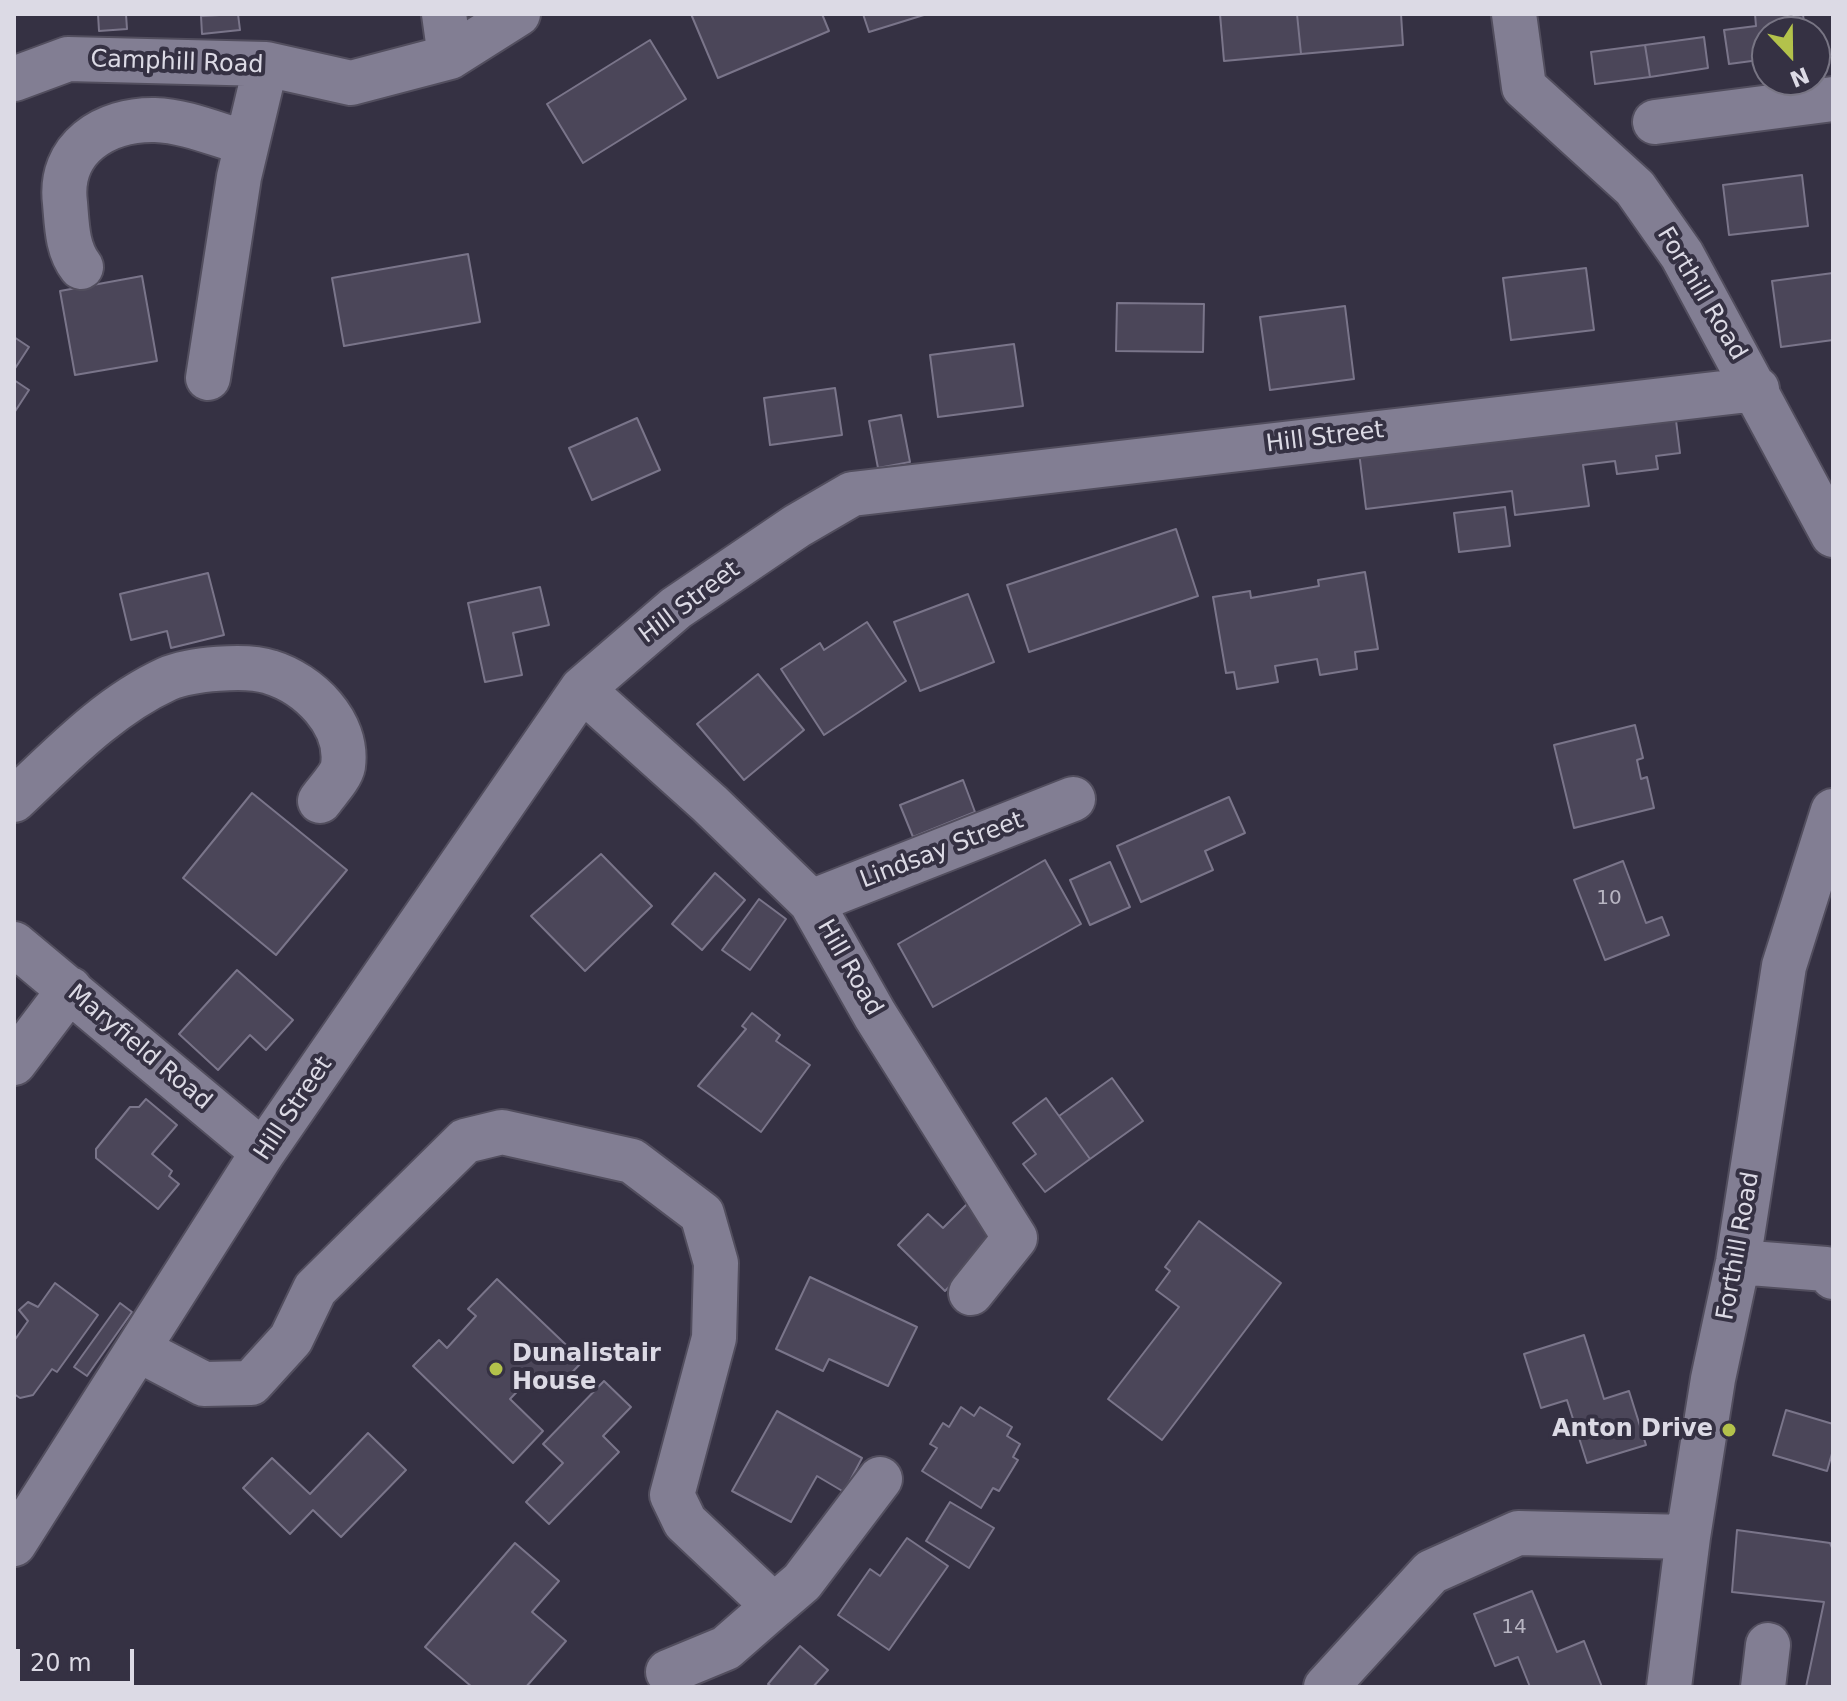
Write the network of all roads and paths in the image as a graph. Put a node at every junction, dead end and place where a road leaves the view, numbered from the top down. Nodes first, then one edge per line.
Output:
1 (444, 14) edge
2 (518, 14) edge
3 (1514, 14) edge
4 (450, 57) junction
5 (266, 64) junction
6 (14, 79) edge
7 (1833, 99) edge
8 (1655, 122) dead end
9 (246, 143) junction
10 (81, 267) dead end
11 (208, 378) dead end
12 (1757, 389) junction
13 (1833, 535) edge
14 (582, 689) junction
15 (1073, 799) dead end
16 (14, 800) edge
17 (320, 801) dead end
18 (1833, 811) edge
19 (811, 902) junction
20 (14, 944) edge
21 (70, 989) junction
22 (14, 1063) edge
23 (263, 1152) junction
24 (1738, 1262) junction
25 (1833, 1277) edge
26 (971, 1293) dead end
27 (139, 1350) junction
28 (880, 1479) dead end
29 (1688, 1537) junction
30 (14, 1544) edge
31 (774, 1606) junction
32 (668, 1672) dead end
33 (1326, 1687) edge
34 (1669, 1687) edge

1 - 4 street
2 - 4 street, Camphill Road
3 - 12 street, Forthill Road
4 - 5 street, Camphill Road
5 - 6 street, Camphill Road
5 - 9 street
7 - 8 street
9 - 10 street
9 - 11 street
12 - 13 street, Forthill Road
12 - 14 street, Hill Street
14 - 19 street, Hill Road
14 - 23 street, Hill Street
15 - 19 street, Lindsay Street
16 - 17 street
18 - 24 street, Forthill Road
19 - 26 street, Hill Road
20 - 21 street, Maryfield Road
21 - 22 street
21 - 23 street, Maryfield Road
23 - 27 street, Hill Street
24 - 25 street
24 - 29 street, Forthill Road
27 - 30 street, Hill Street
27 - 31 street
28 - 31 street
29 - 33 street
29 - 34 street, Forthill Road
31 - 32 street

